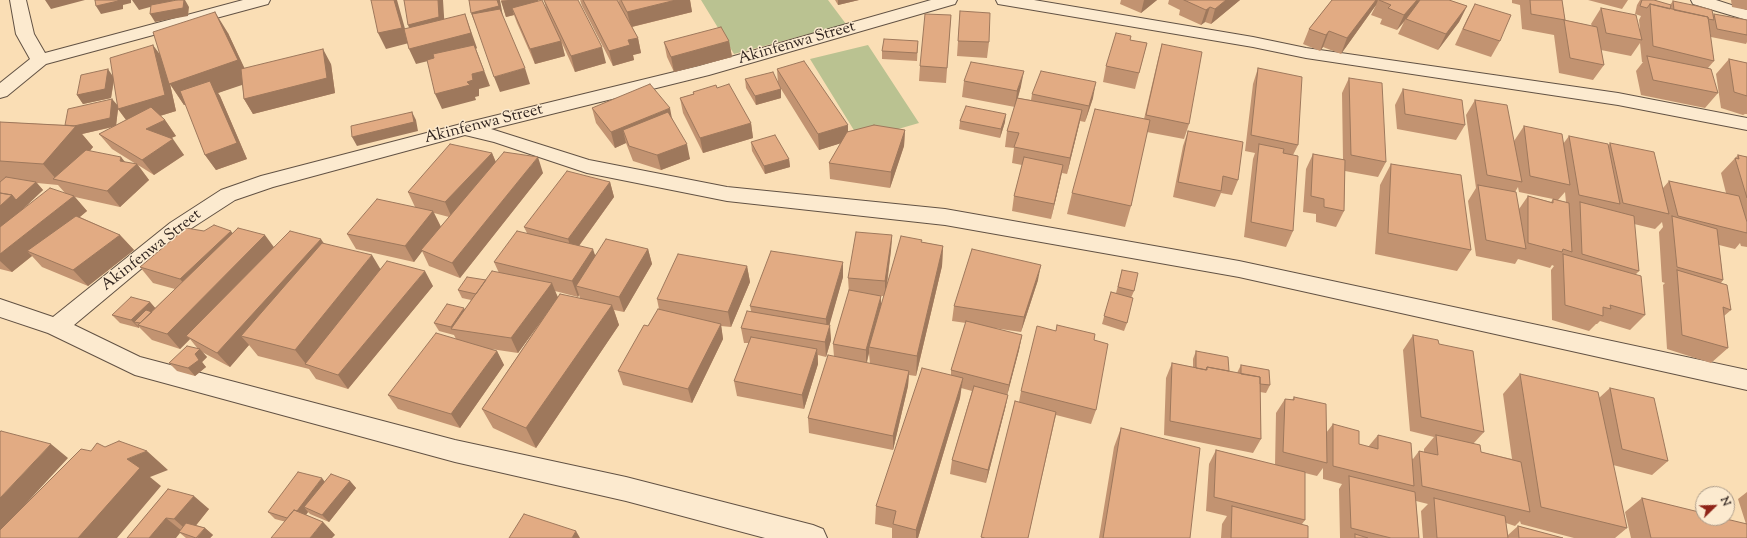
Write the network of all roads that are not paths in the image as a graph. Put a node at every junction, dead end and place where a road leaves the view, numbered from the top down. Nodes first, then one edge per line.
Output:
1 (18, 0) edge
2 (262, 0) edge
3 (949, 0) edge
4 (1004, 0) edge
5 (1699, 0) edge
6 (1747, 15) edge
7 (40, 60) junction
8 (0, 92) edge
9 (1747, 124) edge
10 (465, 129) junction
11 (0, 308) edge
12 (56, 327) junction
13 (1747, 380) edge
14 (813, 538) edge

1 - 7 street
2 - 7 street
3 - 10 street, Akinfenwa Street
4 - 9 street
5 - 6 street
7 - 8 street
10 - 12 street, Akinfenwa Street
10 - 13 street
11 - 12 street
12 - 14 street

